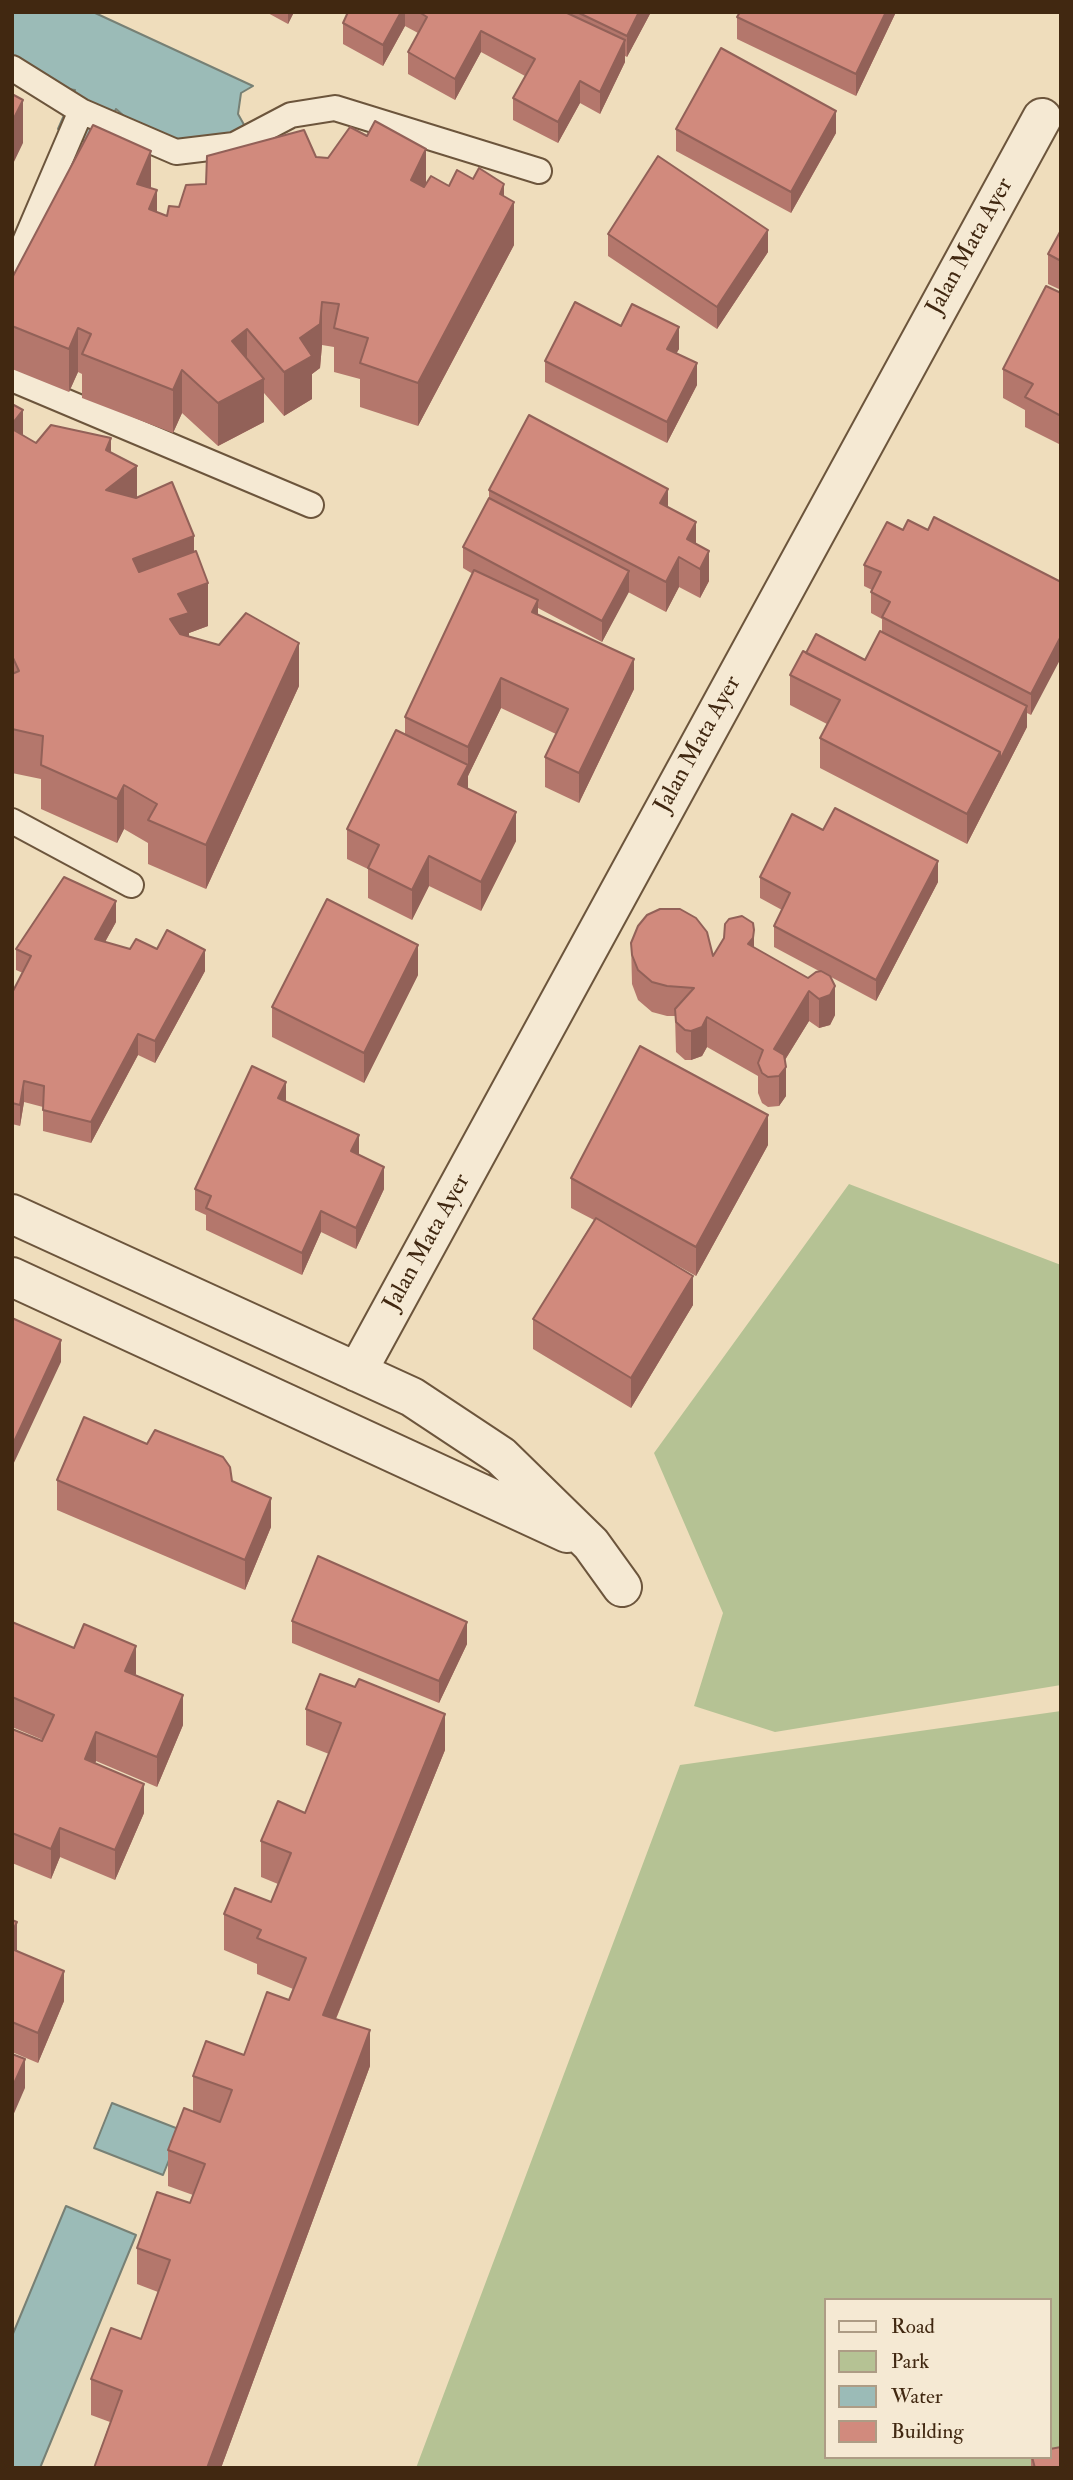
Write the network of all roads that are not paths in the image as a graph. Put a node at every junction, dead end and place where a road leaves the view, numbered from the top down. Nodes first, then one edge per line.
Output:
1 (12, 68) edge
2 (81, 111) junction
3 (1042, 118) dead end
4 (539, 171) dead end
5 (12, 272) edge
6 (12, 379) edge
7 (312, 505) dead end
8 (12, 821) edge
9 (131, 885) dead end
10 (12, 1214) edge
11 (12, 1277) edge
12 (357, 1372) junction
13 (591, 1544) junction
14 (622, 1587) dead end

1 - 2 lane
2 - 4 lane
2 - 5 lane
3 - 12 street, Jalan Mata Ayer
6 - 7 lane
8 - 9 lane
10 - 12 street
11 - 13 street
12 - 13 street
13 - 14 street

